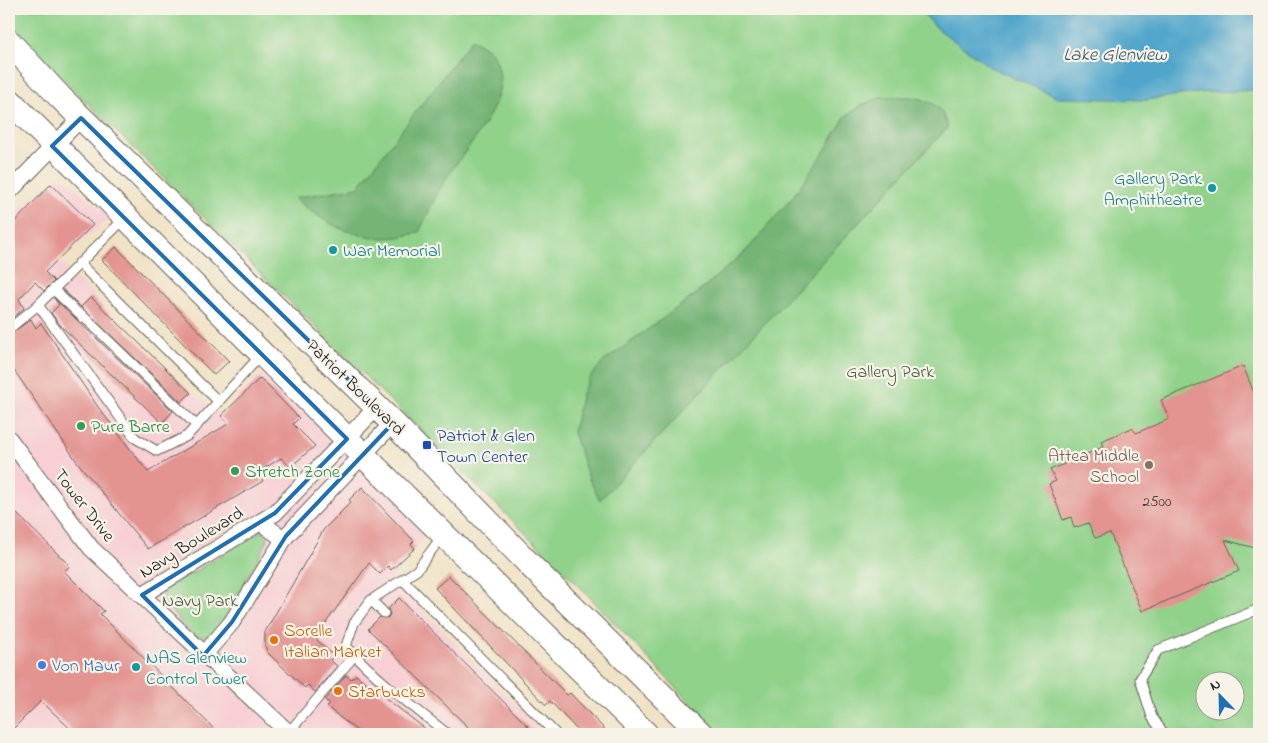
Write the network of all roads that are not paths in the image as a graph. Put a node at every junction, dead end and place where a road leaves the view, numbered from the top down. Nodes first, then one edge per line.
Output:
1 (9, 42) edge
2 (9, 100) edge
3 (81, 118) junction
4 (52, 146) junction
5 (9, 192) edge
6 (125, 218) junction
7 (79, 263) junction
8 (53, 289) junction
9 (38, 305) junction
10 (81, 314) dead end
11 (9, 329) edge
12 (262, 354) junction
13 (167, 400) dead end
14 (219, 402) junction
15 (385, 415) junction
16 (197, 426) junction
17 (11, 447) edge
18 (354, 447) junction
19 (260, 522) junction
20 (443, 535) junction
21 (284, 539) junction
22 (403, 580) junction
23 (142, 595) junction
24 (371, 600) junction
25 (1259, 609) edge
26 (384, 613) dead end
27 (204, 656) junction
28 (355, 656) junction
29 (289, 734) edge
30 (448, 734) edge
31 (556, 734) edge
32 (646, 734) edge
33 (700, 734) edge
34 (1164, 734) edge

1 - 3 main road, Patriot Boulevard
2 - 4 main road
3 - 4 street
3 - 15 main road, Patriot Boulevard
4 - 5 street
4 - 6 main road
6 - 7 lane
6 - 12 main road
7 - 8 lane
7 - 14 lane
8 - 9 lane
8 - 13 lane
9 - 11 lane
9 - 16 lane
10 - 16 lane
12 - 14 lane
12 - 18 main road
14 - 16 lane
15 - 18 street, Navy Boulevard
15 - 33 main road, Patriot Boulevard
17 - 23 street, Tower Drive
18 - 19 street, Navy Boulevard
18 - 20 main road
18 - 21 street, Navy Boulevard
19 - 21 street, Navy Boulevard
19 - 23 street, Navy Boulevard
20 - 22 lane
20 - 32 main road
21 - 27 street, Navy Boulevard
22 - 24 lane
22 - 31 lane
23 - 27 street, Tower Drive
24 - 26 lane
24 - 28 lane
25 - 34 lane
27 - 29 street, Tower Drive
28 - 29 lane
28 - 30 lane

